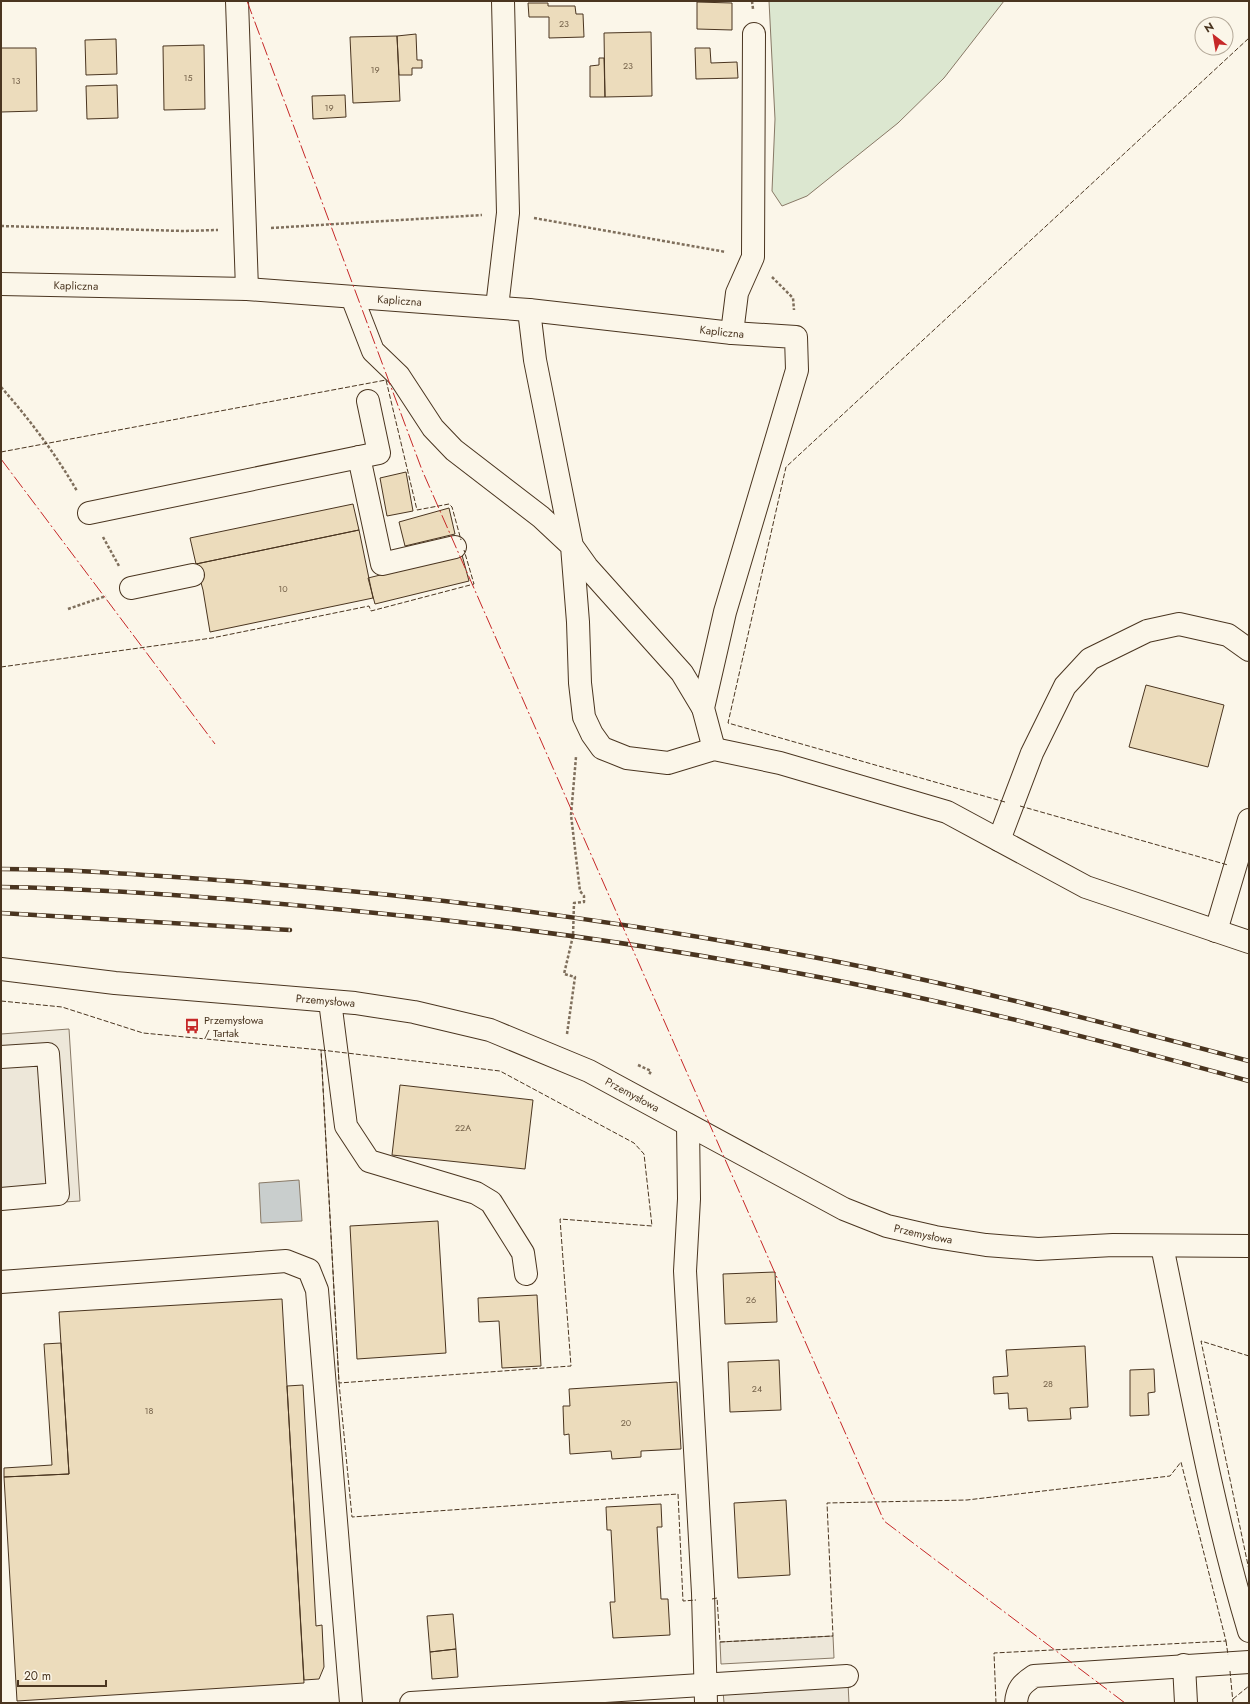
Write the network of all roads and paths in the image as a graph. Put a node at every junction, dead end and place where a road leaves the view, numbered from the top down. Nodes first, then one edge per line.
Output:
1 (237, 1) edge
2 (504, 1) edge
3 (754, 34) dead end
4 (508, 213) junction
5 (1, 226) edge
6 (246, 230) junction
7 (753, 257) junction
8 (1, 284) edge
9 (247, 289) junction
10 (352, 297) junction
11 (497, 307) junction
12 (529, 310) junction
13 (732, 333) junction
14 (796, 337) junction
15 (368, 401) dead end
16 (359, 457) junction
17 (89, 512) dead end
18 (572, 546) junction
19 (455, 548) dead end
20 (193, 575) dead end
21 (131, 588) dead end
22 (1249, 650) edge
23 (703, 708) junction
24 (584, 717) junction
25 (714, 749) junction
26 (1249, 820) edge
27 (999, 840) junction
28 (1216, 931) junction
29 (1249, 942) edge
30 (1, 969) edge
31 (330, 1001) junction
32 (566, 1036) dead end
33 (1, 1057) edge
34 (637, 1065) dead end
35 (638, 1097) junction
36 (688, 1125) junction
37 (1, 1198) edge
38 (1162, 1246) junction
39 (1249, 1246) edge
40 (526, 1274) dead end
41 (1, 1282) edge
42 (1249, 1631) edge
43 (1249, 1662) edge
44 (1184, 1665) junction
45 (846, 1676) dead end
46 (706, 1694) edge
47 (351, 1703) edge
48 (411, 1703) edge
49 (1016, 1703) edge
50 (1186, 1703) edge

1 - 6 street
2 - 4 street
3 - 7 street
4 - 6 path
4 - 7 path
4 - 11 street
5 - 6 path
6 - 9 street
7 - 13 street
7 - 14 path
8 - 9 street, Kapliczna
9 - 10 street, Kapliczna
10 - 11 street, Kapliczna
10 - 18 street
11 - 12 street, Kapliczna
12 - 13 street, Kapliczna
12 - 18 street
13 - 14 street, Kapliczna
14 - 23 street
15 - 16 street
16 - 17 street
16 - 19 street
18 - 23 street
18 - 24 street
20 - 21 street
22 - 27 street
23 - 25 street
24 - 25 street
24 - 32 path
25 - 27 street
26 - 28 street
27 - 28 street
28 - 29 street
30 - 31 street, Przemysłowa
31 - 35 street, Przemysłowa
31 - 40 street
33 - 37 street
34 - 35 path
35 - 36 street, Przemysłowa
36 - 38 street, Przemysłowa
36 - 46 street
38 - 39 street, Przemysłowa
38 - 42 street
41 - 47 street
43 - 44 street
44 - 49 street
44 - 50 street
45 - 46 street
46 - 48 street

